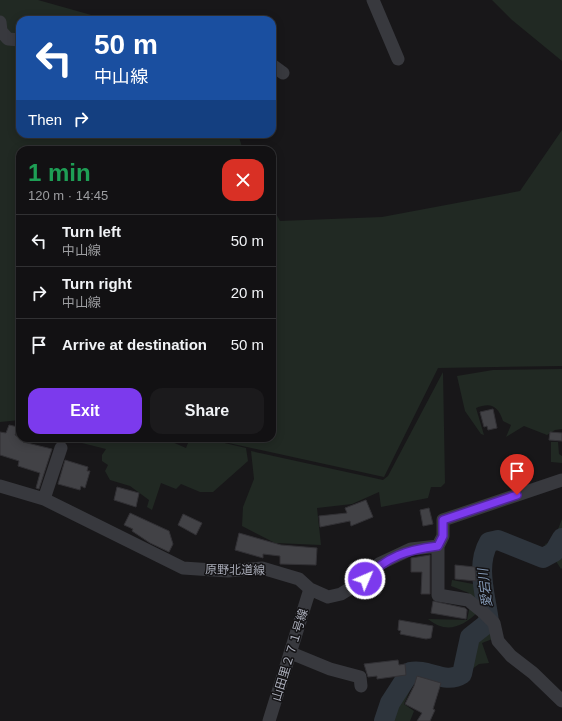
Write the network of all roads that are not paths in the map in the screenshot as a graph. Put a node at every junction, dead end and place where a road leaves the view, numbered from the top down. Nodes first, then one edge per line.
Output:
1 (372, 0) edge
2 (0, 22) edge
3 (16, 40) edge
4 (398, 59) dead end
5 (276, 68) edge
6 (283, 73) dead end
7 (61, 448) dead end
8 (562, 480) edge
9 (0, 486) edge
10 (44, 500) junction
11 (438, 546) junction
12 (310, 589) junction
13 (290, 653) junction
14 (361, 686) dead end
15 (562, 701) edge
16 (269, 721) edge

1 - 4 street
2 - 3 street
5 - 6 street
7 - 10 street
8 - 11 street
9 - 10 street, 原野北道線
10 - 12 street, 原野北道線
11 - 12 street, 原野北道線
11 - 15 street
12 - 13 street, 山田里２７１号線
13 - 14 street
13 - 16 street, 山田里２７１号線

